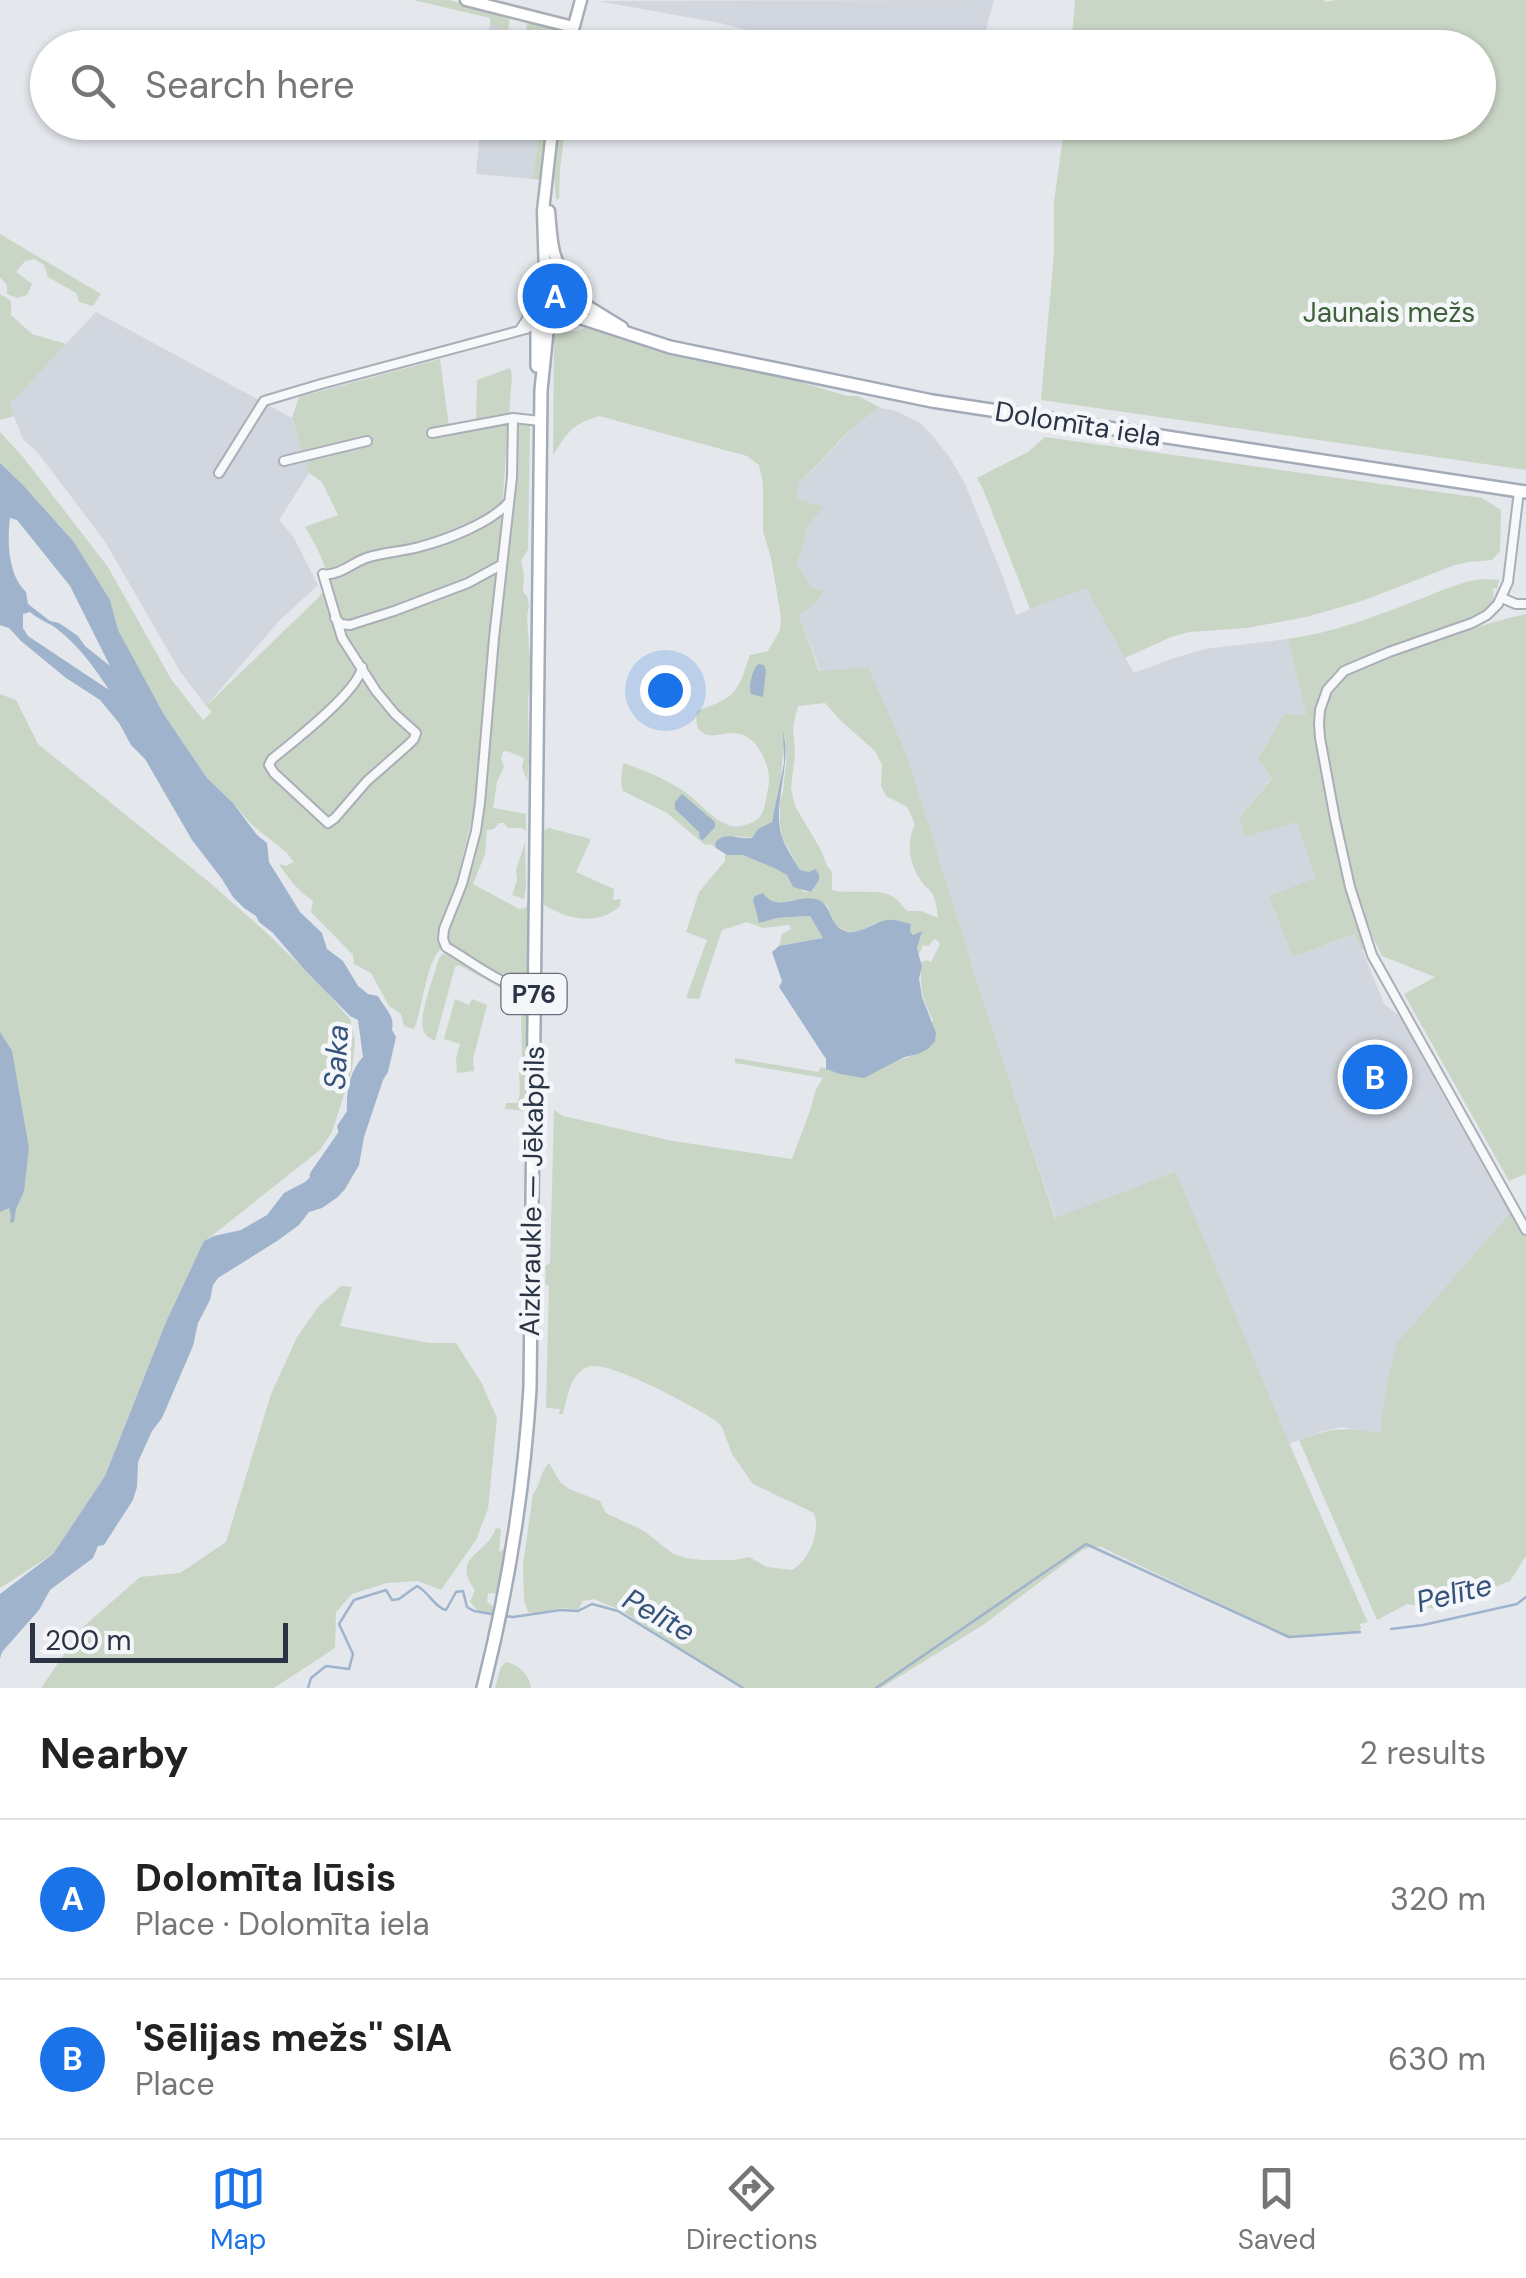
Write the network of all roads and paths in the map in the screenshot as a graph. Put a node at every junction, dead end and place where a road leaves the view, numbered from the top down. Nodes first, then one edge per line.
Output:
1 (466, 0) edge
2 (580, 0) edge
3 (573, 27) junction
4 (572, 30) edge
5 (552, 140) edge
6 (546, 195) junction
7 (545, 274) junction
8 (564, 275) junction
9 (578, 297) junction
10 (536, 310) junction
11 (563, 317) junction
12 (633, 336) junction
13 (541, 390) junction
14 (513, 418) junction
15 (540, 421) junction
16 (432, 434) dead end
17 (367, 441) dead end
18 (284, 460) dead end
19 (219, 472) dead end
20 (1522, 491) edge
21 (508, 502) junction
22 (502, 564) junction
23 (1502, 598) junction
24 (1526, 604) edge
25 (335, 618) junction
26 (362, 668) junction
27 (534, 991) junction
28 (1526, 1230) edge
29 (483, 1688) edge

1 - 3 main road
2 - 3 main road
3 - 4 main road
5 - 6 main road, P76
6 - 7 main road, P76
6 - 8 main road, P76
7 - 8 main road
7 - 10 main road, P76
8 - 9 main road, P76
9 - 11 main road, P76
9 - 12 main road, Dolomīta iela
10 - 11 main road
10 - 13 main road, Aizkraukle — Jēkabpils / P76
10 - 19 street
11 - 12 main road, Dolomīta iela
11 - 13 main road, Aizkraukle — Jēkabpils / P76
12 - 20 main road, Dolomīta iela
13 - 15 main road, Aizkraukle — Jēkabpils / P76
14 - 15 street
14 - 16 street
14 - 21 street
15 - 27 main road, Aizkraukle — Jēkabpils / P76
17 - 18 street
20 - 23 street
21 - 22 street
21 - 25 street
22 - 25 street
22 - 27 street
23 - 24 street
23 - 28 street
25 - 26 street
26 - 26 street
27 - 29 main road, Aizkraukle — Jēkabpils / P76

